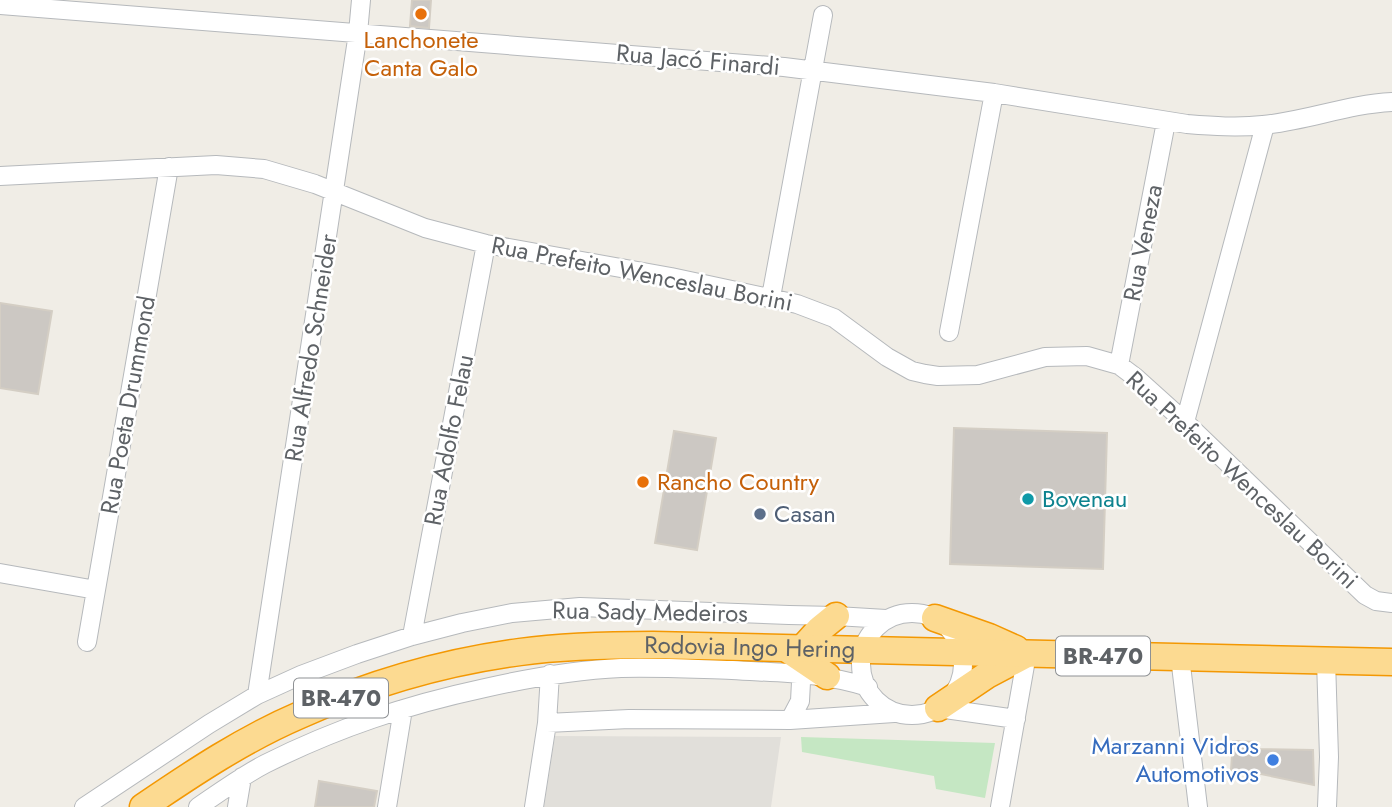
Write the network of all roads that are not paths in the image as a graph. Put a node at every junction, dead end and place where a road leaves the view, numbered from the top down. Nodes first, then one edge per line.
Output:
1 (360, 0) edge
2 (0, 5) edge
3 (823, 15) dead end
4 (358, 33) junction
5 (813, 71) junction
6 (994, 93) junction
7 (1392, 102) edge
8 (1166, 122) junction
9 (1265, 125) junction
10 (169, 167) junction
11 (0, 176) edge
12 (334, 191) junction
13 (486, 244) junction
14 (771, 297) junction
15 (949, 332) dead end
16 (1119, 365) junction
17 (1185, 422) junction
18 (0, 573) edge
19 (96, 590) junction
20 (1392, 603) edge
21 (836, 616) junction
22 (935, 618) junction
23 (886, 619) junction
24 (412, 636) junction
25 (87, 642) dead end
26 (861, 650) junction
27 (962, 653) junction
28 (1027, 654) junction
29 (1180, 657) junction
30 (1326, 660) junction
31 (804, 661) junction
32 (1392, 662) edge
33 (550, 674) junction
34 (868, 687) junction
35 (257, 695) junction
36 (938, 708) junction
37 (403, 709) junction
38 (894, 713) junction
39 (1016, 719) junction
40 (790, 720) junction
41 (547, 723) junction
42 (242, 778) junction
43 (84, 807) edge
44 (143, 807) edge
45 (198, 807) edge
46 (237, 807) edge
47 (387, 807) edge
48 (534, 807) edge
49 (1000, 807) edge
50 (1198, 807) edge
51 (1327, 807) edge

1 - 4 street, Rua Alfredo Schneider
2 - 4 street, Rua Jacó Finardi
3 - 5 street
4 - 5 street, Rua Jacó Finardi
4 - 12 street, Rua Alfredo Schneider
5 - 6 street, Rua Jacó Finardi
5 - 14 street
6 - 8 street, Rua Jacó Finardi
6 - 15 street
7 - 9 street, Rua Jacó Finardi
8 - 9 street, Rua Jacó Finardi
8 - 16 street, Rua Veneza
9 - 17 street
10 - 11 street, Rua Prefeito Wenceslau Borini
10 - 12 street, Rua Prefeito Wenceslau Borini
10 - 19 street, Rua Poeta Drummond
12 - 13 street, Rua Prefeito Wenceslau Borini
12 - 35 street, Rua Alfredo Schneider
13 - 14 street, Rua Prefeito Wenceslau Borini
13 - 24 street, Rua Adolfo Felau
14 - 16 street, Rua Prefeito Wenceslau Borini
16 - 17 street, Rua Prefeito Wenceslau Borini
17 - 20 street, Rua Prefeito Wenceslau Borini
18 - 19 street
19 - 25 street, Rua Poeta Drummond
21 - 23 street, Rua Sady Medeiros
21 - 24 street, Rua Sady Medeiros
21 - 31 highway
22 - 23 street, Rua Sady Medeiros
22 - 27 street
22 - 28 highway
23 - 26 street
24 - 35 street, Rua Sady Medeiros
26 - 27 highway, Rodovia Ingo Hering / BR-470
26 - 31 highway, Rodovia Ingo Hering / BR-470
26 - 34 street
27 - 28 highway, Rodovia Ingo Hering / BR-470
27 - 36 street
28 - 29 highway, Rodovia Ingo Hering / BR-470
28 - 36 highway
28 - 39 street
29 - 30 highway, Rodovia Ingo Hering / BR-470
29 - 50 street
30 - 32 highway, Rodovia Ingo Hering / BR-470
30 - 51 street
31 - 33 street
31 - 34 street
31 - 40 street
31 - 44 highway, Rodovia Ingo Hering / BR-470
33 - 37 street
33 - 41 street
34 - 38 street
35 - 43 street, Rua Sady Medeiros
36 - 38 street
36 - 39 street
37 - 42 street
37 - 47 street
38 - 40 street
39 - 49 street
40 - 41 street
41 - 48 street
42 - 45 street
42 - 46 street

